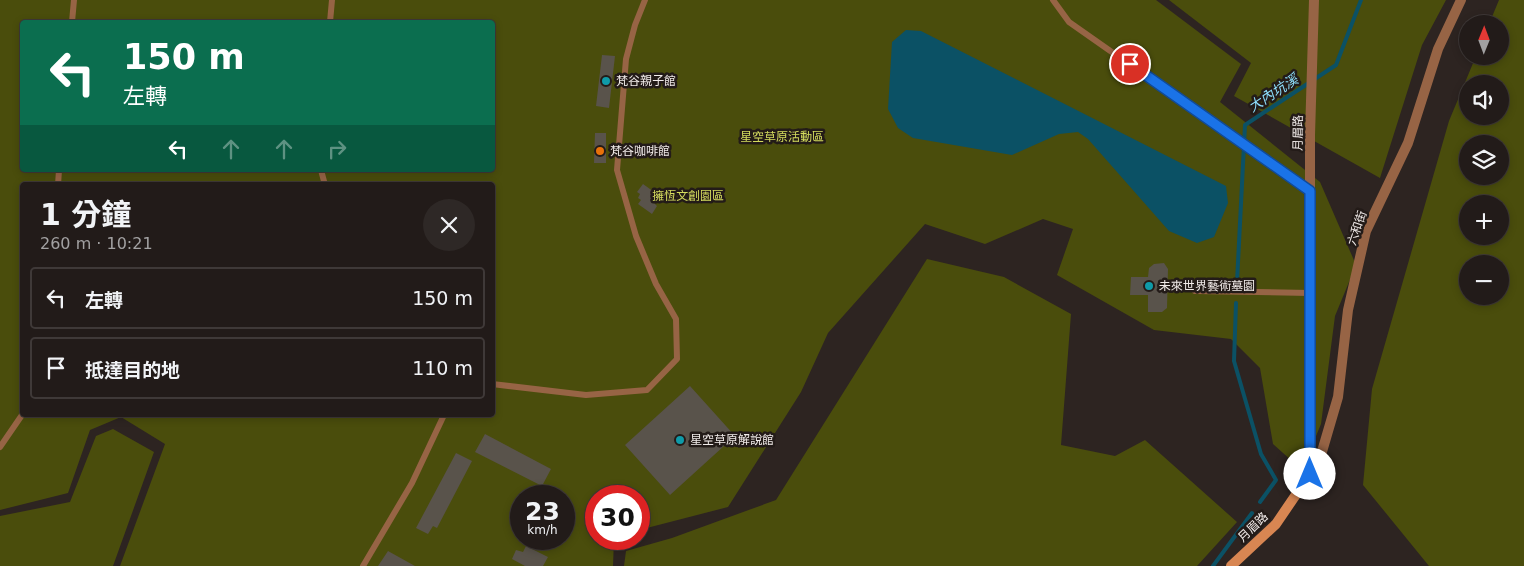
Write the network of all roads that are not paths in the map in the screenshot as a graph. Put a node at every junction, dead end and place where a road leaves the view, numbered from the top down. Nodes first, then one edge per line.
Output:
1 (74, 0) edge
2 (332, 0) edge
3 (645, 0) edge
4 (1053, 0) edge
5 (1314, 0) edge
6 (1461, 0) edge
7 (72, 20) edge
8 (330, 20) edge
9 (1310, 191) junction
10 (1195, 291) dead end
11 (1310, 293) junction
12 (495, 384) edge
13 (20, 417) edge
14 (443, 417) edge
15 (0, 447) edge
16 (1310, 474) junction
17 (363, 566) edge
18 (1231, 566) edge

1 - 7 lane
2 - 8 lane
3 - 12 lane
4 - 9 lane
5 - 9 street, 月眉路
6 - 16 street, 六和街
9 - 11 street, 月眉路
10 - 11 lane
11 - 16 street, 月眉路
13 - 15 lane
14 - 17 lane
16 - 18 street, 月眉路

